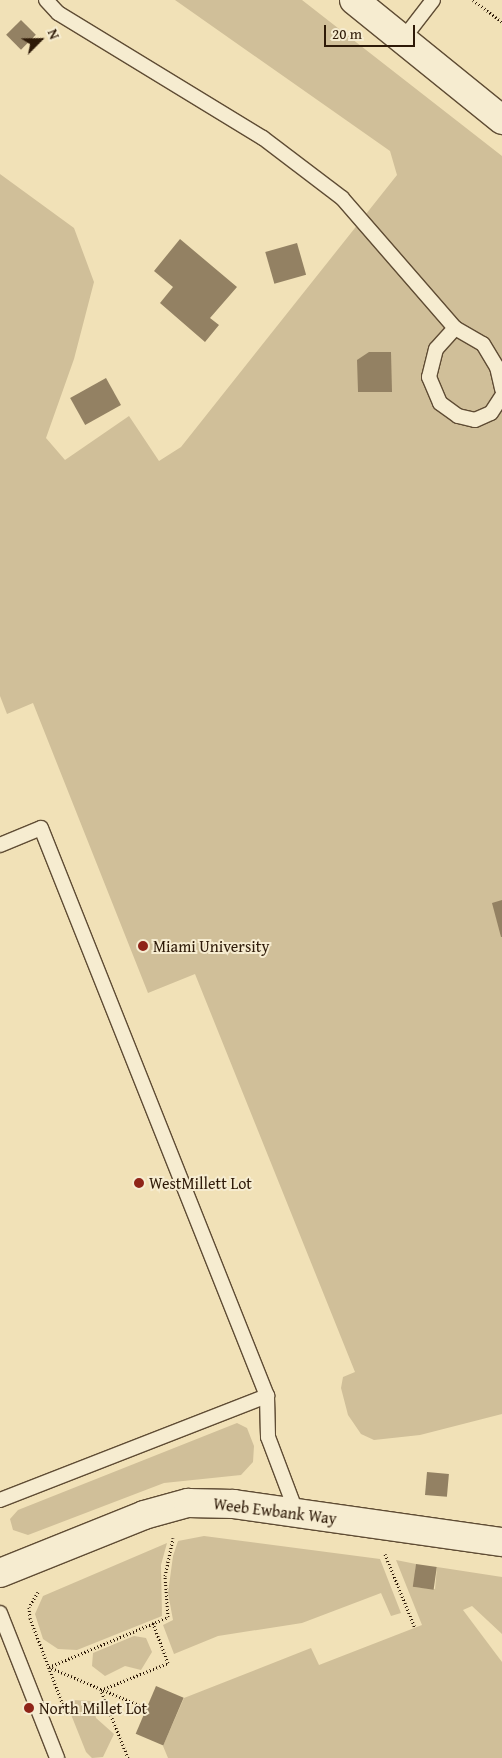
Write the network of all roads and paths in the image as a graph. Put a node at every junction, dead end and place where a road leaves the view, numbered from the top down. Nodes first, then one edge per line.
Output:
1 (46, 0) edge
2 (354, 0) edge
3 (433, 0) edge
4 (473, 0) edge
5 (502, 22) edge
6 (403, 39) junction
7 (502, 120) edge
8 (455, 328) junction
9 (502, 389) edge
10 (502, 396) edge
11 (0, 845) edge
12 (267, 1396) junction
13 (0, 1500) edge
14 (296, 1511) junction
15 (373, 1524) junction
16 (183, 1534) dead end
17 (174, 1536) junction
18 (167, 1538) dead end
19 (502, 1542) edge
20 (376, 1553) dead end
21 (385, 1555) junction
22 (395, 1556) dead end
23 (0, 1573) edge
24 (44, 1588) dead end
25 (0, 1613) edge
26 (153, 1623) junction
27 (415, 1628) dead end
28 (49, 1667) junction
29 (101, 1690) junction
30 (146, 1708) dead end
31 (70, 1722) dead end
32 (57, 1758) edge
33 (128, 1758) edge

1 - 8 lane
2 - 6 street
3 - 6 lane
4 - 5 path
6 - 7 street
8 - 9 lane
8 - 10 lane
11 - 12 lane
12 - 13 lane
12 - 14 lane
14 - 15 street, Weeb Ewbank Way
14 - 23 street, Weeb Ewbank Way
15 - 19 street, Weeb Ewbank Way
15 - 21 path
16 - 17 path
17 - 18 path
17 - 26 path
20 - 21 path
21 - 22 path
21 - 27 path
24 - 28 path
25 - 32 lane
26 - 28 path
26 - 29 path
28 - 29 path
28 - 31 path
29 - 30 path
29 - 33 path

